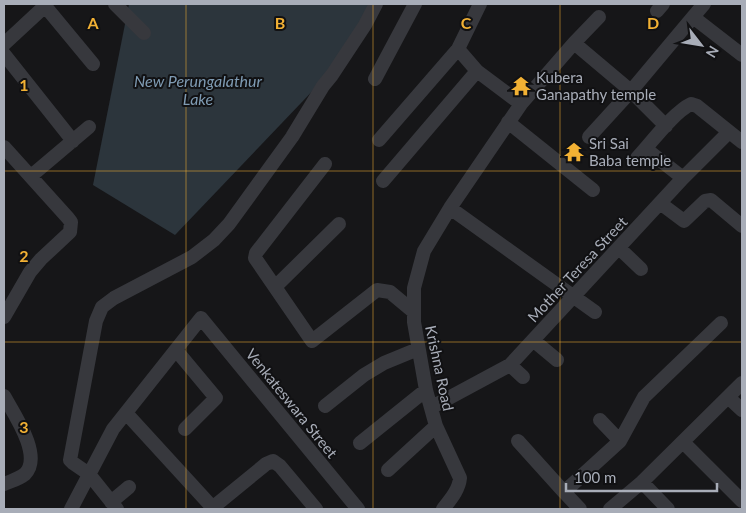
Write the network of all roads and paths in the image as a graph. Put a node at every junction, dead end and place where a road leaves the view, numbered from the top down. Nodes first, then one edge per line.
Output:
1 (115, 4) edge
2 (376, 4) edge
3 (415, 4) edge
4 (704, 4) edge
5 (44, 5) edge
6 (475, 6) edge
7 (599, 17) dead end
8 (693, 17) junction
9 (144, 34) dead end
10 (574, 43) junction
11 (4, 44) edge
12 (458, 49) junction
13 (4, 54) edge
14 (742, 56) edge
15 (94, 64) dead end
16 (477, 71) junction
17 (375, 79) dead end
18 (631, 91) junction
19 (521, 104) junction
20 (508, 122) junction
21 (666, 126) junction
22 (89, 127) dead end
23 (729, 132) junction
24 (589, 137) dead end
25 (379, 140) dead end
26 (74, 141) junction
27 (742, 142) edge
28 (4, 147) edge
29 (325, 164) dead end
30 (31, 176) junction
31 (683, 178) junction
32 (383, 181) dead end
33 (592, 190) dead end
34 (660, 203) junction
35 (450, 208) junction
36 (339, 224) dead end
37 (742, 226) edge
38 (618, 248) junction
39 (641, 269) dead end
40 (275, 287) junction
41 (574, 296) junction
42 (414, 312) junction
43 (595, 312) dead end
44 (4, 317) edge
45 (721, 323) dead end
46 (533, 340) junction
47 (418, 349) junction
48 (176, 350) junction
49 (557, 360) dead end
50 (510, 365) junction
51 (524, 377) dead end
52 (742, 383) edge
53 (426, 390) junction
54 (4, 396) edge
55 (728, 397) junction
56 (325, 406) dead end
57 (432, 407) junction
58 (742, 410) edge
59 (126, 413) junction
60 (600, 420) dead end
61 (436, 426) junction
62 (185, 429) dead end
63 (518, 441) dead end
64 (620, 441) junction
65 (683, 442) junction
66 (360, 443) dead end
67 (388, 470) dead end
68 (89, 474) junction
69 (642, 482) junction
70 (4, 484) edge
71 (129, 487) dead end
72 (564, 492) junction
73 (742, 501) edge
74 (114, 506) edge
75 (71, 509) edge
76 (212, 509) edge
77 (316, 509) edge
78 (358, 509) edge
79 (444, 509) edge
80 (580, 509) edge
81 (610, 509) edge
82 (668, 509) edge

1 - 9 street
2 - 68 street
3 - 17 street
4 - 8 street
5 - 11 street
5 - 15 street
6 - 12 street
7 - 10 street, Krishna Road
8 - 14 street
8 - 18 street
10 - 18 street
10 - 19 street, Krishna Road
12 - 16 street
12 - 25 street
13 - 26 street
16 - 19 street
16 - 32 street
18 - 21 street
18 - 24 street
19 - 20 street, Krishna Road
20 - 33 street
20 - 35 street, Krishna Road
21 - 23 street
21 - 31 street
22 - 26 street
23 - 27 street
23 - 31 street, Mother Teresa Street
26 - 30 street
28 - 30 street
29 - 40 street
30 - 44 street
31 - 34 street, Mother Teresa Street
34 - 37 street
34 - 38 street, Mother Teresa Street
35 - 41 street
35 - 42 street, Krishna Road
36 - 40 street
38 - 39 street
38 - 41 street, Mother Teresa Street
40 - 42 street
41 - 43 street
41 - 46 street, Mother Teresa Street
42 - 47 street, Krishna Road
45 - 64 street
46 - 49 street
46 - 50 street, Mother Teresa Street
47 - 53 street, Krishna Road
47 - 56 street
48 - 59 street
48 - 62 street
48 - 78 street, Venkateswara Street
50 - 51 street
50 - 57 street, Mother Teresa Street
52 - 55 street
53 - 57 street, Krishna Road
53 - 66 street
54 - 70 street
55 - 58 street
55 - 65 street
57 - 61 street, Krishna Road
59 - 68 street
59 - 76 street
60 - 64 street
61 - 67 street
61 - 79 street, Krishna Road
63 - 72 street
64 - 72 street
65 - 69 street
65 - 73 street
68 - 74 street
68 - 75 street
69 - 81 street
69 - 82 street
71 - 74 street
72 - 80 street
76 - 77 street

